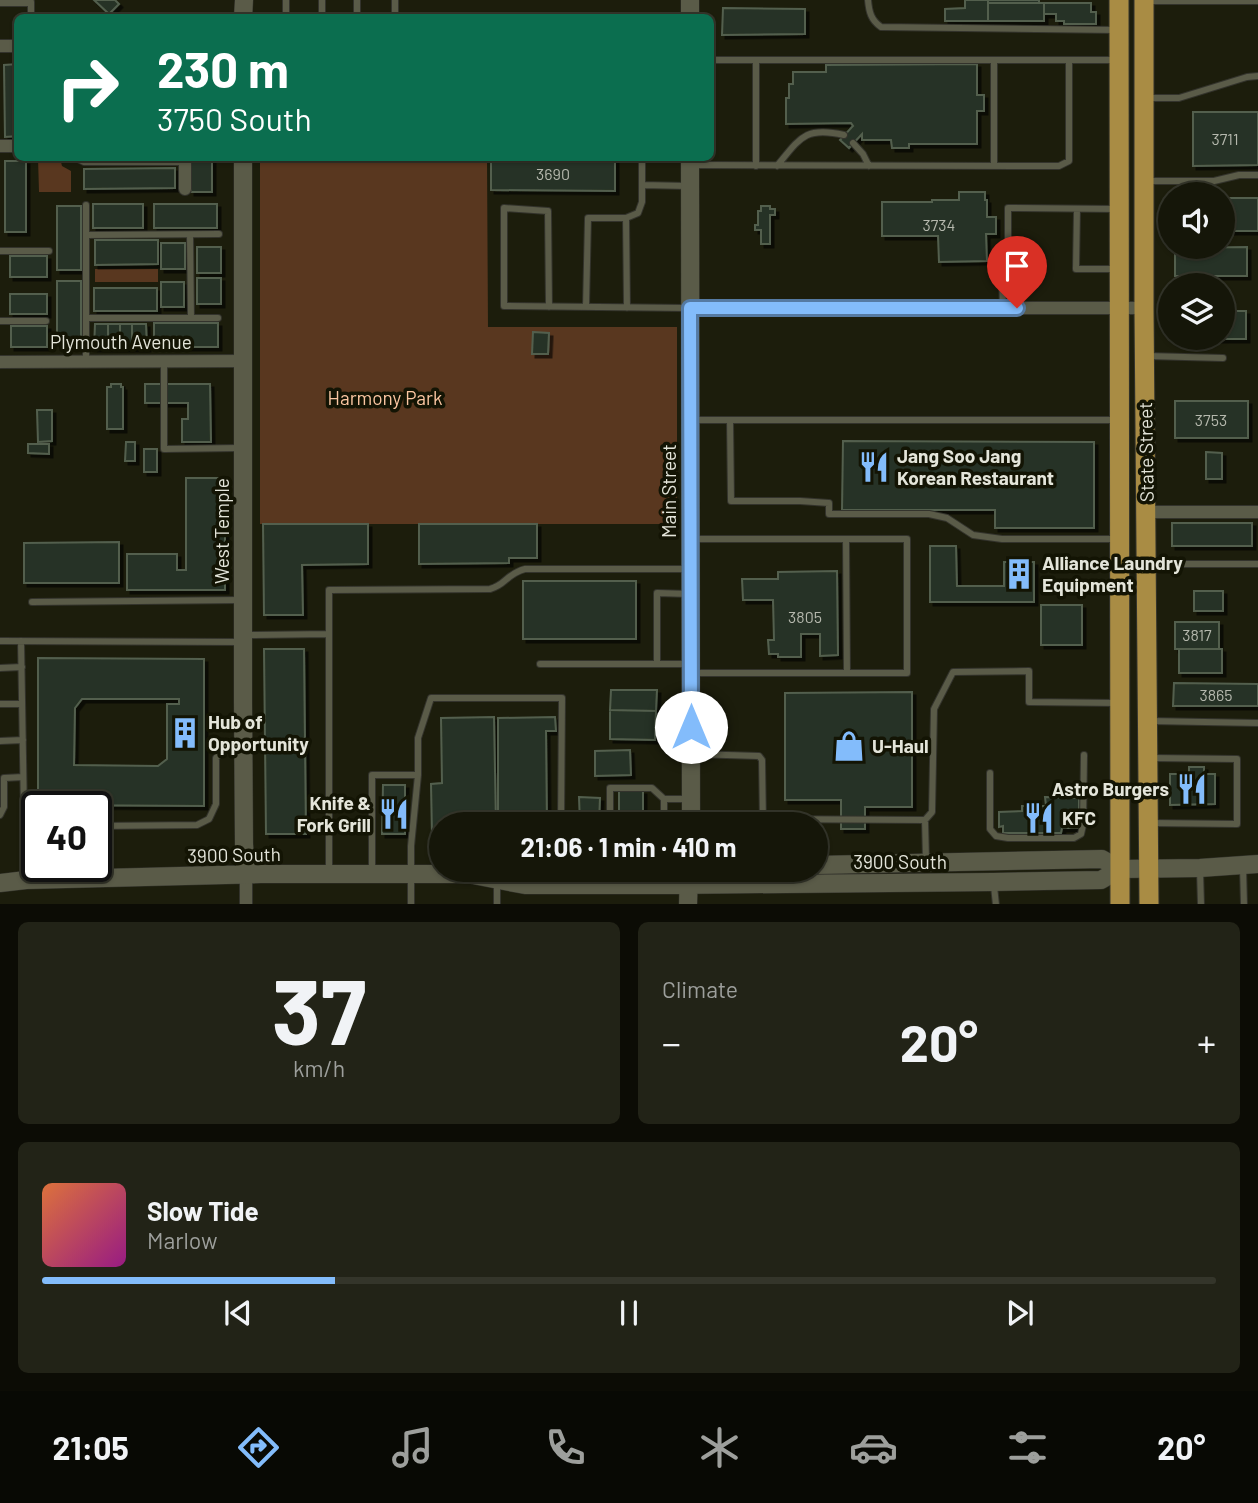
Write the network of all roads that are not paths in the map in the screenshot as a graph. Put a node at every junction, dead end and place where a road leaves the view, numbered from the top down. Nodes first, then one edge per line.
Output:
1 (868, 0) edge
2 (1119, 0) edge
3 (1144, 0) edge
4 (32, 1) edge
5 (1258, 1) edge
6 (0, 3) edge
7 (690, 11) edge
8 (582, 14) edge
9 (1119, 30) junction
10 (714, 60) edge
11 (756, 60) junction
12 (994, 60) junction
13 (1069, 60) junction
14 (1119, 60) junction
15 (1258, 76) edge
16 (1144, 98) junction
17 (844, 135) dead end
18 (853, 143) dead end
19 (82, 161) edge
20 (134, 161) edge
21 (185, 161) edge
22 (243, 161) edge
23 (642, 161) edge
24 (690, 161) edge
25 (756, 166) junction
26 (777, 166) junction
27 (869, 166) junction
28 (994, 166) junction
29 (1258, 176) edge
30 (1144, 181) junction
31 (642, 185) junction
32 (690, 186) junction
33 (186, 189) dead end
34 (86, 205) dead end
35 (1077, 209) junction
36 (1120, 209) junction
37 (626, 218) junction
38 (190, 234) junction
39 (219, 234) dead end
40 (86, 235) junction
41 (0, 251) edge
42 (49, 251) dead end
43 (1120, 269) junction
44 (549, 307) junction
45 (586, 307) junction
46 (627, 308) junction
47 (690, 308) junction
48 (1003, 308) junction
49 (1120, 308) junction
50 (1144, 308) junction
51 (86, 318) junction
52 (191, 318) junction
53 (218, 318) dead end
54 (0, 321) edge
55 (46, 321) dead end
56 (0, 347) edge
57 (1145, 356) junction
58 (1223, 358) dead end
59 (164, 361) junction
60 (243, 361) junction
61 (0, 362) edge
62 (86, 362) junction
63 (690, 420) junction
64 (730, 420) junction
65 (1119, 420) junction
66 (244, 448) junction
67 (1147, 512) junction
68 (1258, 512) edge
69 (690, 539) junction
70 (846, 539) junction
71 (1119, 539) junction
72 (1147, 564) junction
73 (1258, 564) edge
74 (690, 569) junction
75 (691, 594) junction
76 (243, 600) junction
77 (32, 602) dead end
78 (329, 634) junction
79 (243, 639) junction
80 (21, 641) junction
81 (0, 642) edge
82 (540, 664) dead end
83 (657, 664) junction
84 (22, 667) junction
85 (0, 668) edge
86 (691, 669) junction
87 (847, 673) junction
88 (1120, 703) junction
89 (22, 704) junction
90 (0, 705) edge
91 (1148, 721) junction
92 (1258, 723) edge
93 (23, 740) junction
94 (0, 741) edge
95 (243, 747) junction
96 (691, 754) junction
97 (1084, 755) dead end
98 (1148, 758) junction
99 (990, 773) dead end
100 (418, 775) junction
101 (23, 777) junction
102 (2, 778) edge
103 (23, 791) edge
104 (664, 799) junction
105 (691, 799) junction
106 (561, 812) edge
107 (610, 812) edge
108 (664, 812) edge
109 (691, 812) edge
110 (763, 812) edge
111 (0, 815) edge
112 (925, 820) junction
113 (828, 821) edge
114 (1148, 823) junction
115 (112, 826) edge
116 (926, 863) junction
117 (1251, 864) edge
118 (828, 865) edge
119 (1200, 868) junction
120 (1120, 869) junction
121 (1149, 869) junction
122 (410, 874) junction
123 (429, 874) edge
124 (246, 875) junction
125 (329, 875) junction
126 (372, 875) junction
127 (112, 878) edge
128 (828, 879) edge
129 (21, 881) edge
130 (495, 882) edge
131 (516, 882) edge
132 (586, 882) edge
133 (689, 882) edge
134 (993, 882) junction
135 (0, 883) edge
136 (246, 904) edge
137 (411, 904) edge
138 (497, 904) edge
139 (688, 904) edge
140 (996, 904) edge
141 (1120, 904) edge
142 (1149, 904) edge
143 (1201, 904) edge
144 (1244, 904) edge

1 - 9 lane
2 - 9 main road, State Street
3 - 5 lane
3 - 16 main road, State Street
4 - 6 lane
7 - 8 lane
9 - 14 main road, State Street
10 - 11 lane
11 - 12 lane
11 - 25 lane
12 - 13 lane
12 - 28 lane
13 - 14 lane
13 - 28 lane
14 - 36 main road, State Street
15 - 16 lane
16 - 30 main road, State Street
17 - 26 lane
18 - 27 lane
19 - 20 lane
21 - 33 street
22 - 60 main road, West Temple
23 - 31 lane
24 - 25 lane
24 - 32 main road, Main Street
25 - 26 lane
26 - 27 lane
27 - 28 lane
29 - 30 lane
30 - 50 main road, State Street
31 - 32 lane
31 - 37 lane
32 - 47 main road, Main Street
34 - 40 lane
35 - 36 lane
35 - 43 lane
35 - 48 lane
36 - 43 main road, State Street
37 - 45 lane
37 - 46 lane
38 - 39 lane
38 - 40 lane
38 - 52 lane
40 - 51 lane
41 - 42 lane
43 - 49 main road, State Street
44 - 44 lane
44 - 45 lane
45 - 46 lane
46 - 47 lane
47 - 48 street
47 - 63 main road, Main Street
48 - 49 street
49 - 50 street
49 - 65 main road, State Street
50 - 57 main road, State Street
51 - 52 lane
51 - 62 lane
52 - 53 lane
54 - 55 lane
56 - 61 street
57 - 58 lane
57 - 67 main road, State Street
59 - 60 street, Plymouth Avenue
59 - 62 street, Plymouth Avenue
59 - 66 lane
60 - 66 main road, West Temple
61 - 62 street, Plymouth Avenue
63 - 64 lane
63 - 69 main road, Main Street
64 - 65 lane
64 - 71 lane
65 - 71 main road, State Street
66 - 76 main road, West Temple
67 - 68 street
67 - 72 main road, State Street
69 - 70 lane
69 - 74 main road, Main Street
70 - 87 lane
70 - 87 lane
71 - 88 main road, State Street
72 - 73 lane
72 - 91 main road, State Street
74 - 75 main road, Main Street
74 - 78 lane
75 - 83 lane
75 - 86 main road, Main Street
76 - 77 lane
76 - 79 main road, West Temple
78 - 79 lane
78 - 125 lane
79 - 80 lane
79 - 95 main road, West Temple
80 - 81 lane
80 - 84 lane
82 - 83 lane
83 - 86 lane
84 - 85 lane
84 - 89 lane
86 - 87 lane
86 - 96 main road, Main Street
88 - 112 lane
88 - 120 main road, State Street
89 - 90 lane
89 - 93 lane
91 - 92 lane
91 - 98 main road, State Street
93 - 94 lane
93 - 101 lane
95 - 115 lane
95 - 124 main road, West Temple
96 - 105 main road, Main Street
96 - 110 lane
97 - 99 lane
98 - 114 main road, State Street
98 - 114 lane
100 - 106 lane
100 - 122 lane
100 - 126 lane
101 - 102 lane
101 - 103 lane
102 - 111 lane
104 - 105 lane
104 - 107 lane
104 - 108 lane
105 - 109 main road, Main Street
112 - 113 lane
112 - 116 lane
114 - 121 main road, State Street
116 - 118 main road, 3900 South
116 - 120 main road, 3900 South
117 - 119 main road, 3900 South
117 - 144 lane
119 - 121 main road, 3900 South
119 - 143 lane
120 - 121 main road, 3900 South
120 - 134 main road, 3900 South
120 - 141 main road, State Street
121 - 142 main road, State Street
122 - 123 main road, 3900 South
122 - 126 main road, 3900 South
122 - 137 lane
124 - 125 main road, 3900 South
124 - 127 main road, 3900 South
124 - 136 street, West Temple
125 - 126 main road, 3900 South
128 - 134 main road, 3900 South
129 - 135 main road, 3900 South
130 - 138 lane
131 - 132 main road, 3900 South
133 - 139 main road
134 - 140 lane

